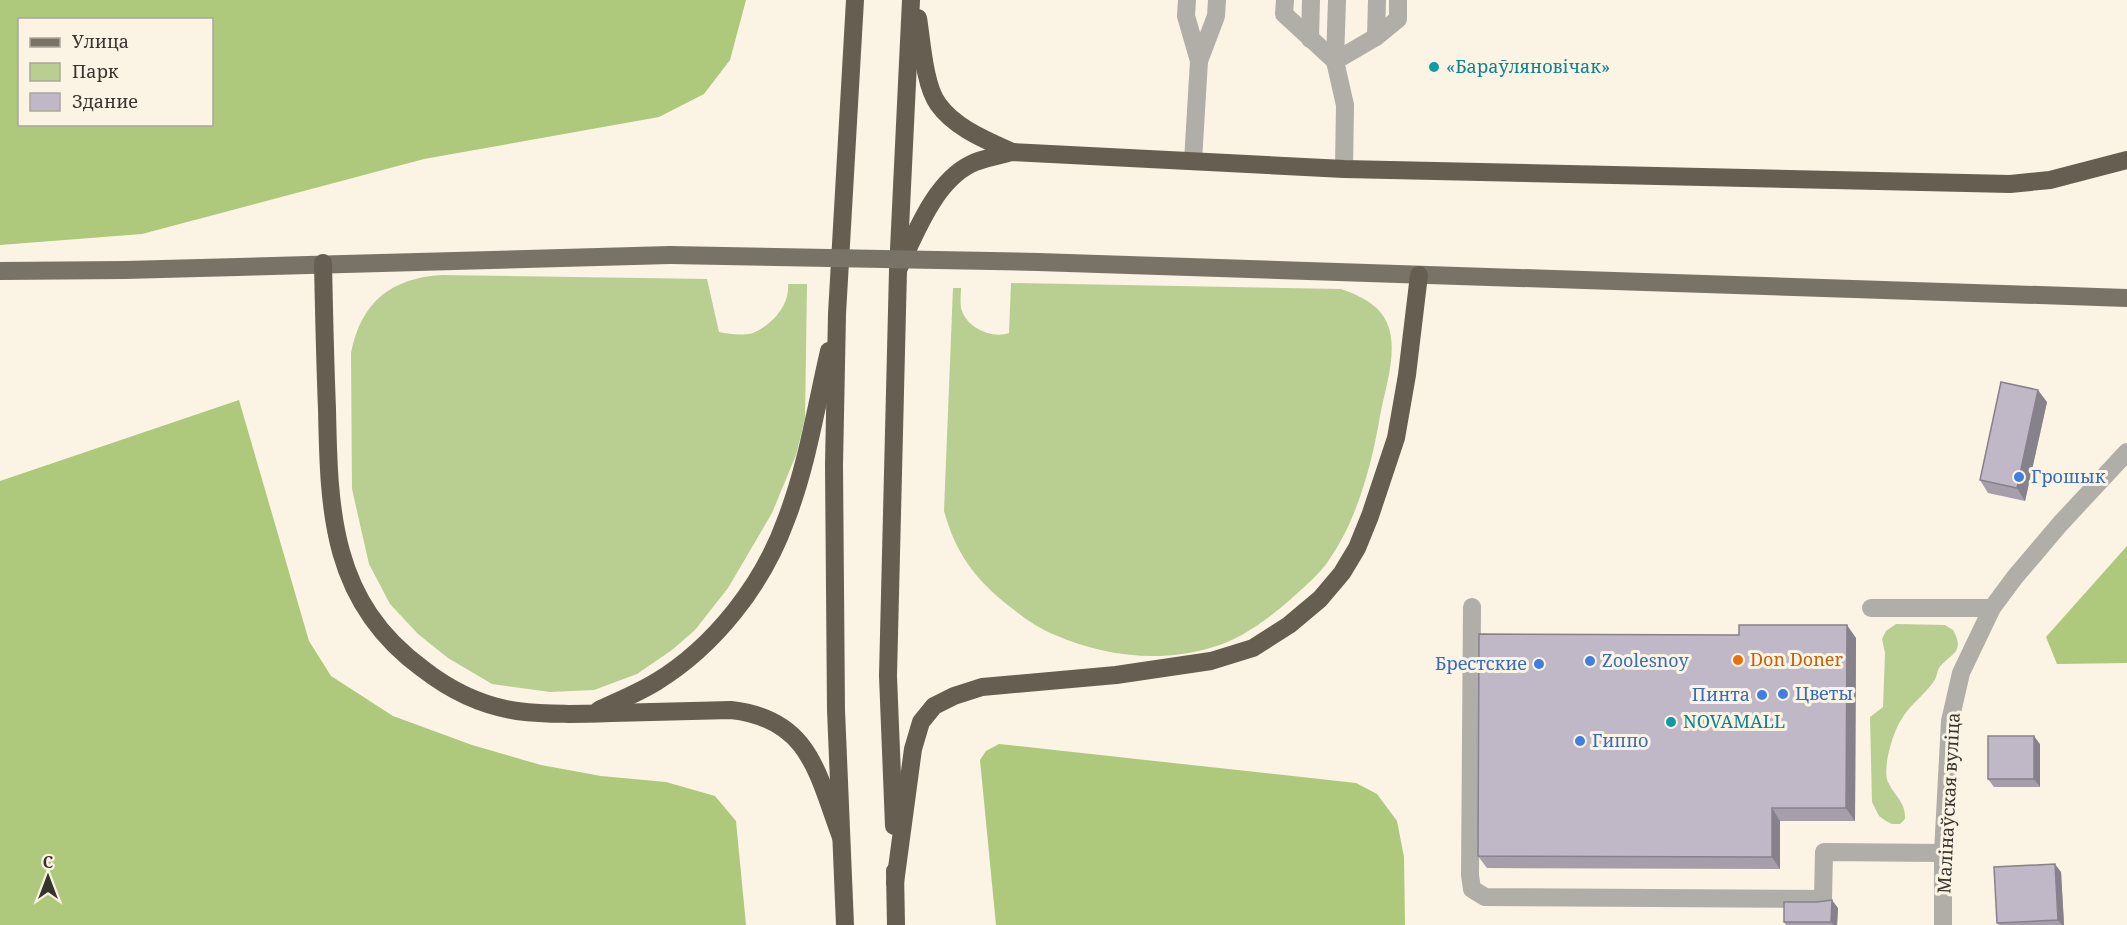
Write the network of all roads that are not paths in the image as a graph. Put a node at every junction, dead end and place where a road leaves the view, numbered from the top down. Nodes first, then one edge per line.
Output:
1 (855, 0) edge
2 (913, 0) edge
3 (1187, 0) edge
4 (1217, 0) edge
5 (1285, 0) edge
6 (1311, 0) edge
7 (1337, 0) edge
8 (1377, 0) edge
9 (1398, 0) edge
10 (1376, 37) junction
11 (1310, 39) junction
12 (1199, 60) junction
13 (1335, 60) junction
14 (1012, 152) junction
15 (2127, 160) edge
16 (1193, 161) junction
17 (1344, 169) junction
18 (323, 263) junction
19 (898, 270) junction
20 (0, 271) edge
21 (1419, 275) junction
22 (2127, 298) edge
23 (837, 314) junction
24 (2127, 452) edge
25 (1472, 607) dead end
26 (1872, 608) dead end
27 (1992, 608) junction
28 (592, 713) junction
29 (842, 837) junction
30 (1943, 852) junction
31 (895, 883) junction
32 (845, 925) edge
33 (896, 925) edge
34 (1943, 925) edge

1 - 23 highway
2 - 14 highway
2 - 19 highway
3 - 12 street
4 - 12 street
5 - 11 street
6 - 11 street
7 - 13 street
8 - 10 street
9 - 10 street
10 - 13 street
11 - 13 street
12 - 16 street
13 - 17 street
14 - 16 highway
14 - 19 highway
15 - 17 highway
16 - 17 highway
18 - 20 main road
18 - 21 main road, bridge
18 - 28 highway
19 - 31 highway
21 - 22 main road
21 - 31 highway
23 - 28 highway
23 - 29 highway
24 - 27 street, Малінаўская вуліца
25 - 30 street
26 - 27 street
27 - 30 street, Малінаўская вуліца
28 - 29 highway
29 - 32 highway
30 - 34 street, Малінаўская вуліца
31 - 33 highway

